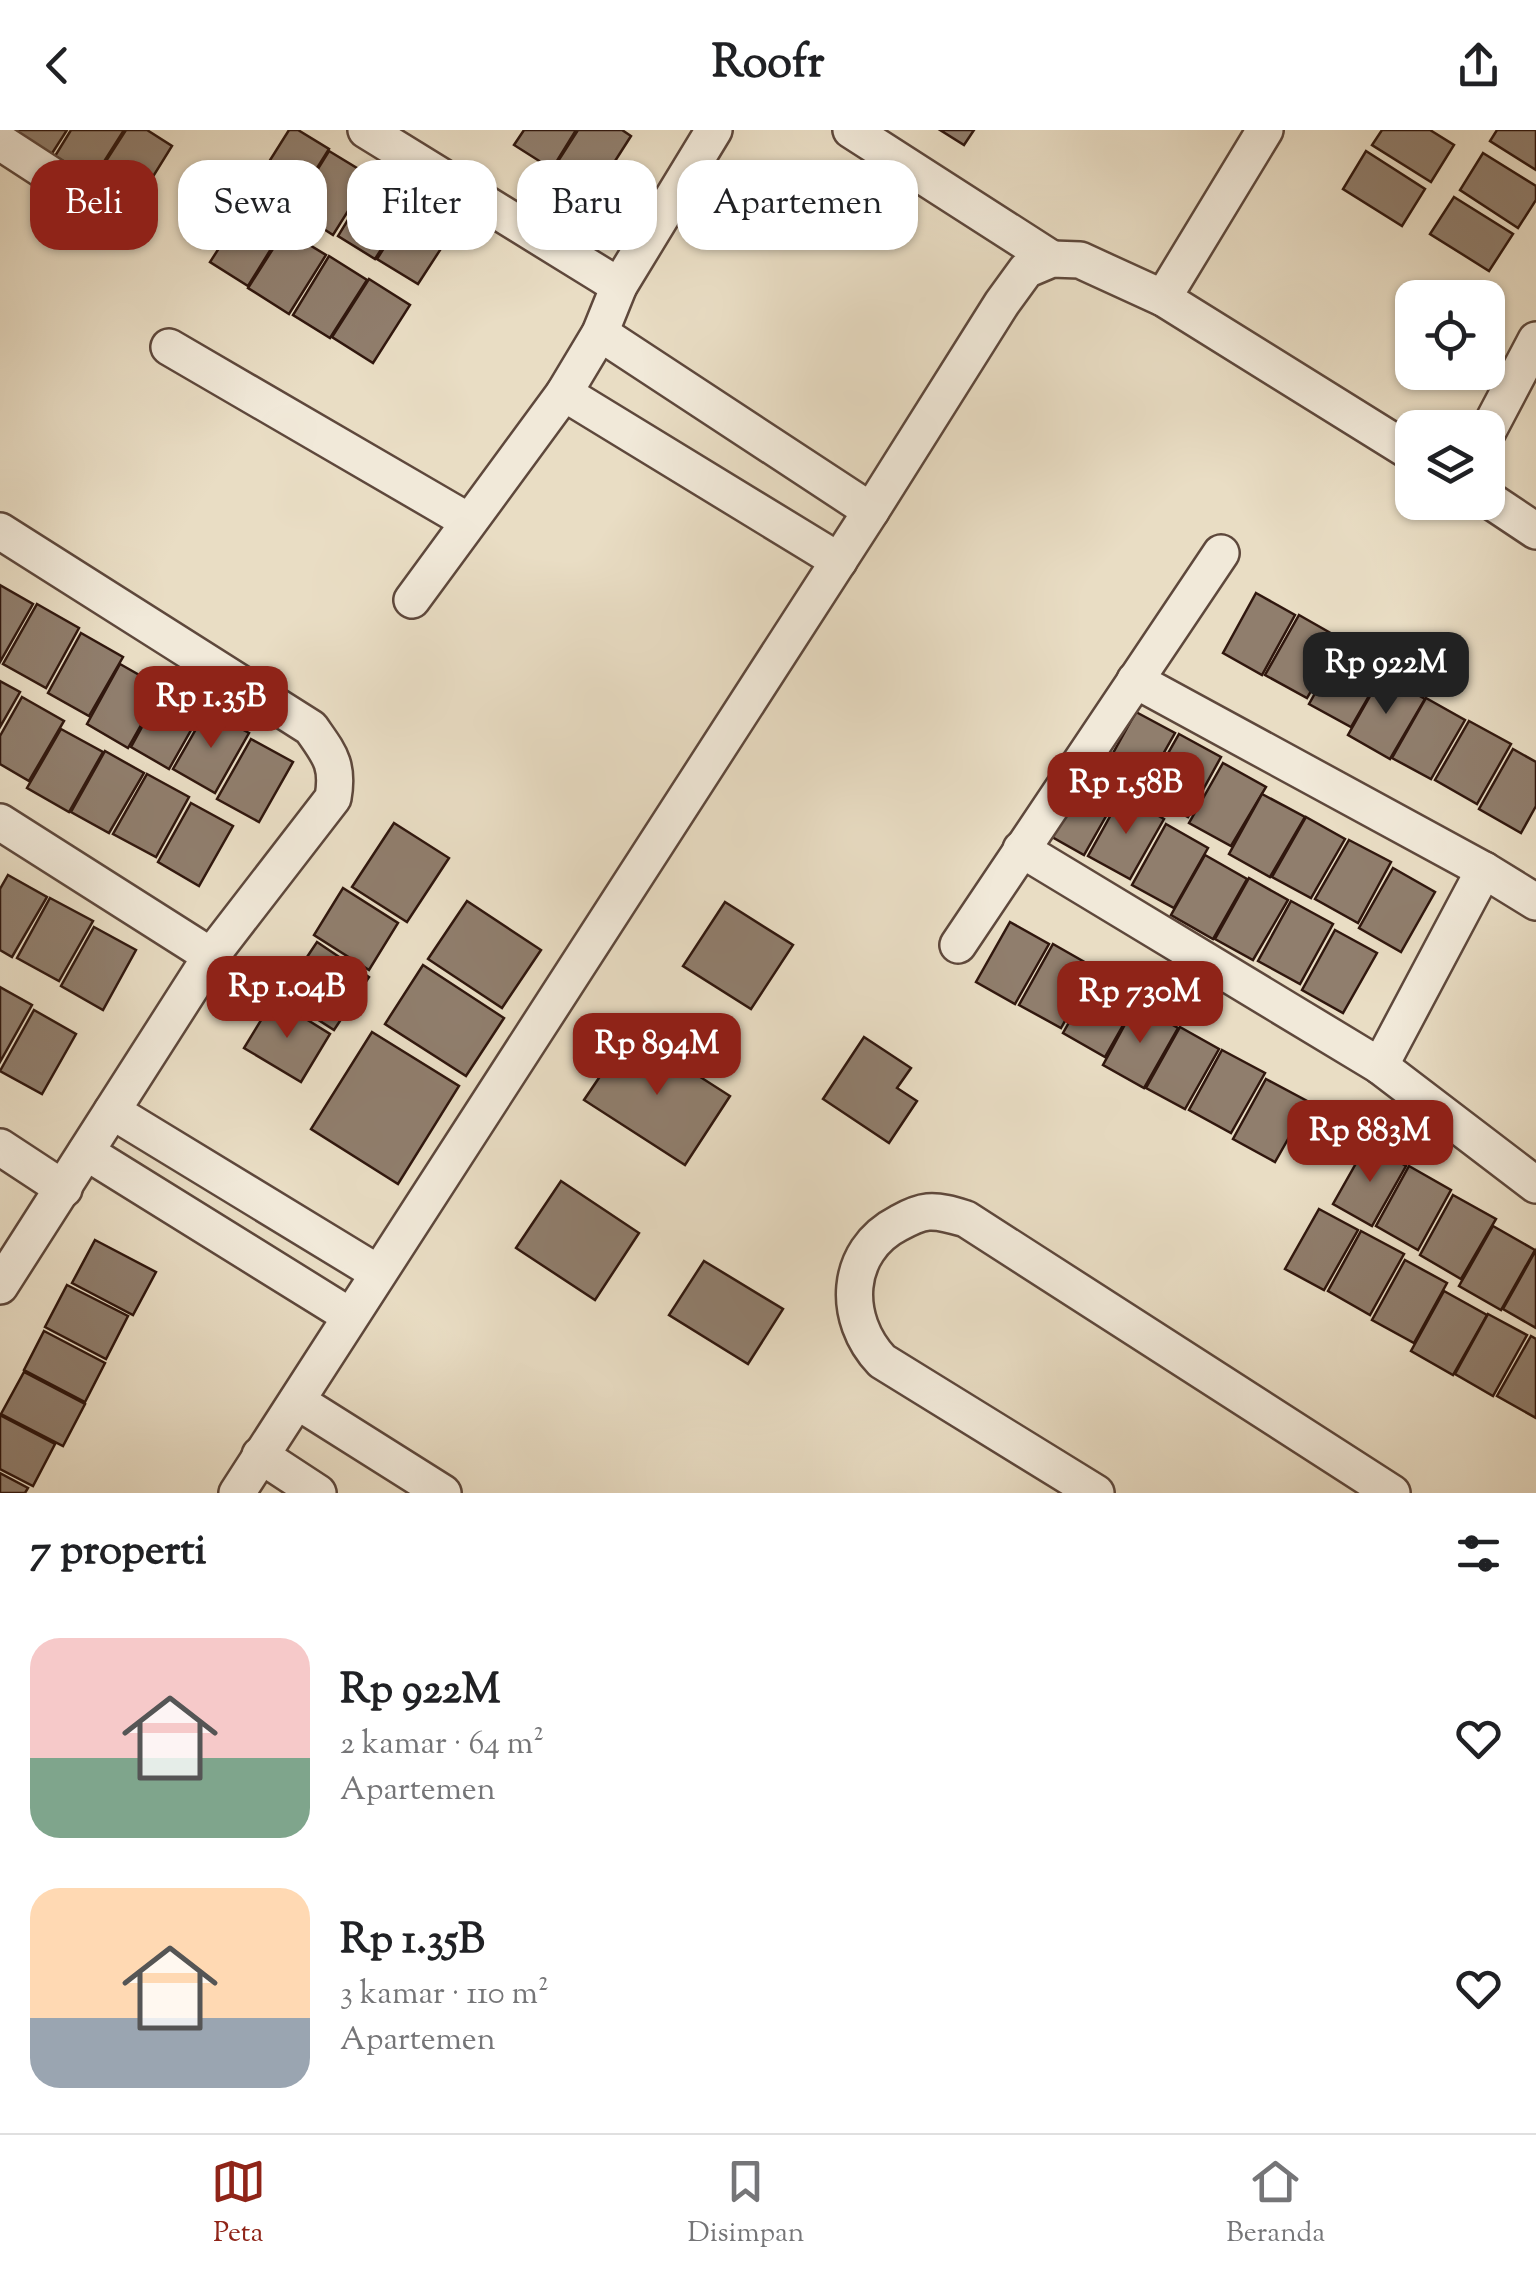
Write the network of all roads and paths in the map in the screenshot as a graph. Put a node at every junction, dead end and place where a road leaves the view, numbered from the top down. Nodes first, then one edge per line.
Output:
1 (366, 130) edge
2 (714, 130) edge
3 (851, 130) edge
4 (1266, 130) edge
5 (0, 142) edge
6 (30, 161) edge
7 (1052, 259) junction
8 (619, 286) junction
9 (1163, 298) junction
10 (600, 333) junction
11 (1536, 340) edge
12 (169, 347) dead end
13 (564, 393) junction
14 (1499, 410) edge
15 (1395, 442) edge
16 (1505, 510) edge
17 (871, 512) junction
18 (468, 521) junction
19 (0, 530) edge
20 (1536, 531) edge
21 (1221, 554) dead end
22 (840, 561) junction
23 (412, 600) dead end
24 (1135, 680) junction
25 (0, 822) edge
26 (1021, 849) junction
27 (1484, 870) junction
28 (1536, 902) edge
29 (958, 945) dead end
30 (211, 956) junction
31 (1380, 1066) junction
32 (112, 1112) junction
33 (0, 1147) edge
34 (86, 1152) junction
35 (1536, 1184) edge
36 (64, 1190) junction
37 (378, 1273) junction
38 (0, 1286) edge
39 (350, 1316) junction
40 (297, 1400) junction
41 (260, 1455) junction
42 (237, 1493) edge
43 (318, 1493) edge
44 (443, 1493) edge
45 (1096, 1493) edge
46 (1392, 1493) edge

1 - 8 street
2 - 8 street
3 - 7 street
4 - 9 street
5 - 6 street
7 - 9 street
7 - 17 street
8 - 10 street
9 - 15 street
10 - 13 street
10 - 17 street
11 - 14 street
12 - 18 street
13 - 18 street
13 - 22 street
16 - 20 street
17 - 22 street
18 - 23 street
19 - 30 street
21 - 24 street
22 - 37 street
24 - 26 street
24 - 27 street
25 - 30 street
26 - 29 street
26 - 31 street
27 - 28 street
27 - 31 street
30 - 32 street
31 - 35 street
32 - 34 street
32 - 37 street
33 - 36 street
34 - 36 street
34 - 39 street
36 - 38 street
37 - 39 street
39 - 40 street
40 - 41 street
40 - 44 street
41 - 42 street
41 - 43 street
45 - 46 street

